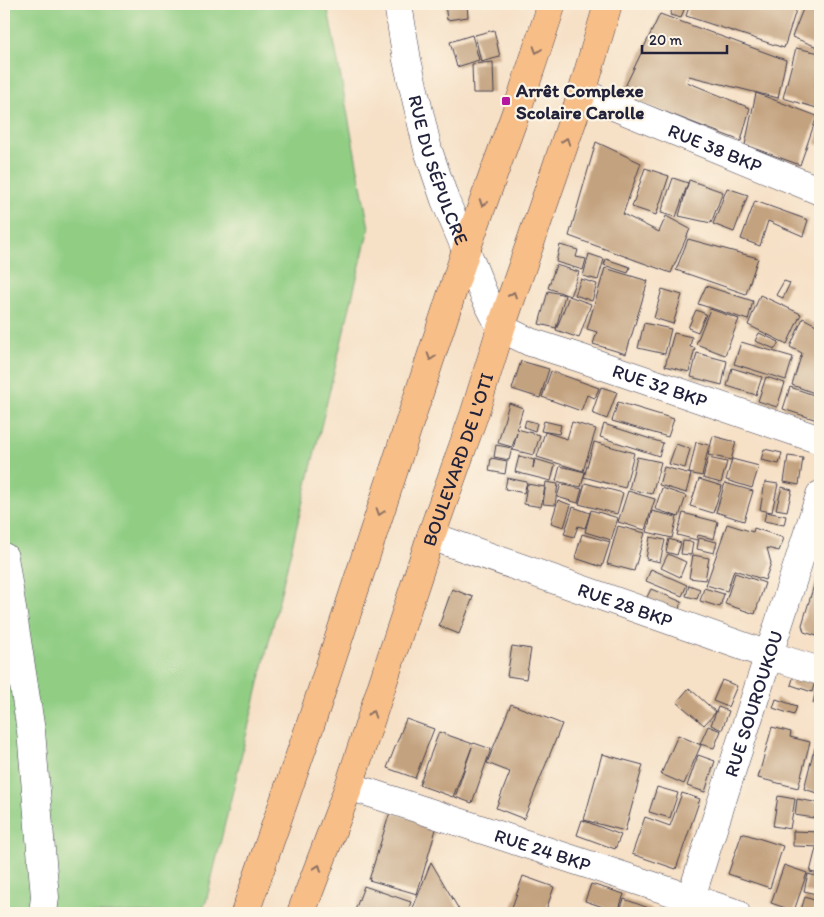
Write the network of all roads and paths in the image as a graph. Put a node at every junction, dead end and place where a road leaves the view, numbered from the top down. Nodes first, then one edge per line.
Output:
1 (398, 4) edge
2 (552, 4) edge
3 (608, 4) edge
4 (582, 92) junction
5 (820, 190) edge
6 (466, 250) junction
7 (501, 328) junction
8 (820, 440) edge
9 (820, 494) edge
10 (431, 536) junction
11 (4, 557) edge
12 (768, 654) junction
13 (820, 671) edge
14 (348, 786) junction
15 (688, 906) edge
16 (43, 913) edge
17 (245, 913) edge
18 (301, 913) edge
19 (736, 913) edge

1 - 6 street, RUE DU SÉPULCRE
2 -> 6 main road
3 - 4 main road, BOULEVARD DE L'OTI
4 - 5 street, RUE 38 BKP
7 -> 4 main road, BOULEVARD DE L'OTI
6 - 7 street, RUE DU SÉPULCRE
6 -> 17 main road
7 - 8 street, RUE 32 BKP
7 - 10 main road, BOULEVARD DE L'OTI
9 - 12 street, RUE SOUROUKOU
10 - 12 street, RUE 28 BKP
14 -> 10 main road, BOULEVARD DE L'OTI
11 - 16 street
12 - 13 street, RUE 28 BKP
12 - 15 street, RUE SOUROUKOU
14 - 15 street, RUE 24 BKP
18 -> 14 main road, BOULEVARD DE L'OTI
15 - 19 street, RUE 24 BKP

